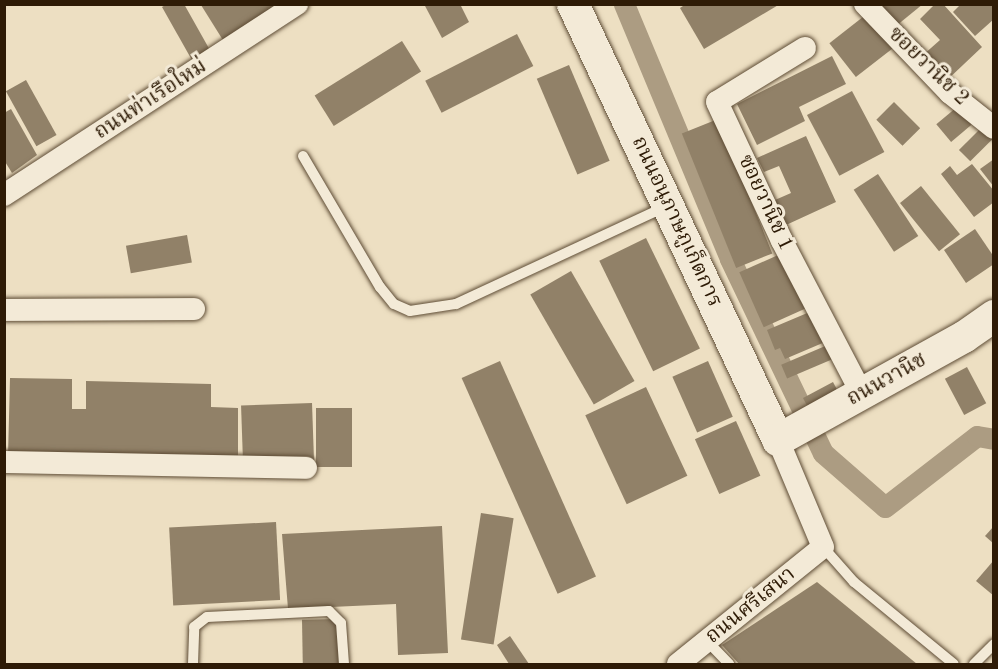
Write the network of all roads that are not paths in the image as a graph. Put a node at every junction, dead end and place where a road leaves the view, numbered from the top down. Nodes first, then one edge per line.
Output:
1 (297, 4) edge
2 (573, 4) edge
3 (866, 4) edge
4 (805, 48) dead end
5 (993, 128) edge
6 (303, 156) dead end
7 (4, 195) edge
8 (668, 206) junction
9 (194, 309) dead end
10 (4, 310) edge
11 (993, 316) edge
12 (862, 394) junction
13 (778, 440) junction
14 (4, 462) edge
15 (306, 468) dead end
16 (823, 547) junction
17 (707, 641) junction
18 (993, 644) edge
19 (687, 661) edge
20 (193, 664) edge
21 (344, 664) edge
22 (729, 664) edge
23 (954, 664) edge
24 (974, 664) edge

1 - 7 street, ถนนท่าเรือใหม่
2 - 8 street, ถนนอนุภาษภูเก็ตการ
3 - 5 street, ซอยวานิช 2
4 - 12 street, ซอยวานิช 1
6 - 8 lane
8 - 13 street, ถนนอนุภาษภูเก็ตการ
9 - 10 street
11 - 12 street, ถนนวานิช
12 - 13 street, ถนนวานิช
13 - 16 street
14 - 15 street
16 - 17 street, ถนนศรีเสนา
16 - 23 lane
17 - 19 street, ถนนศรีเสนา
17 - 22 lane
18 - 24 lane
20 - 21 lane

